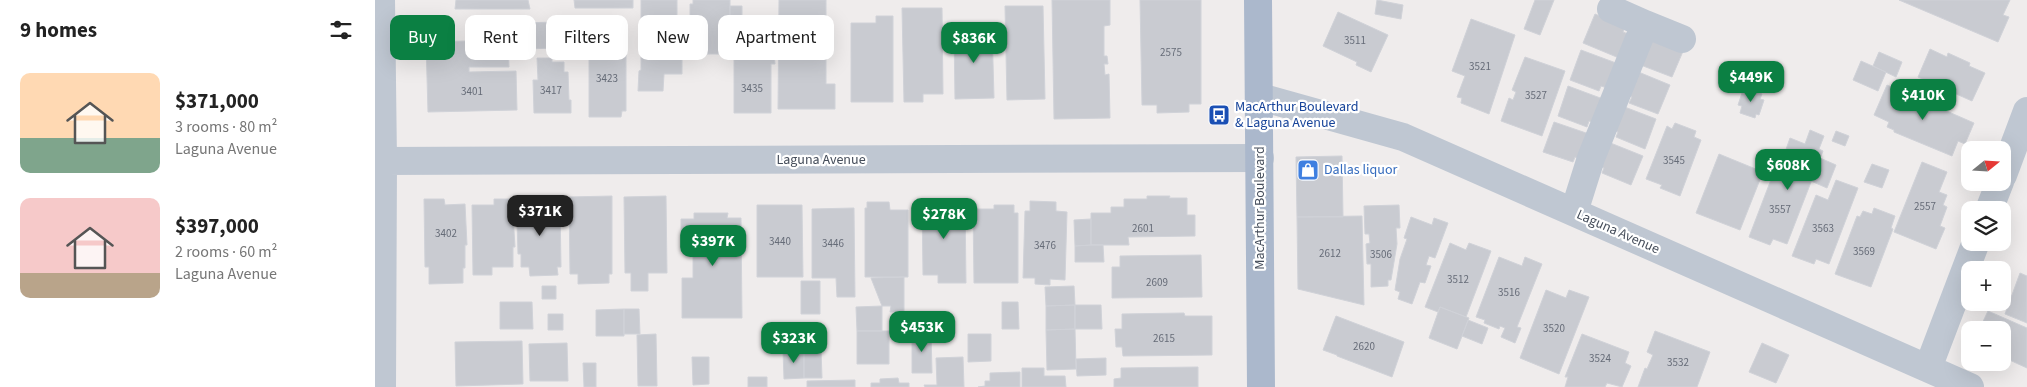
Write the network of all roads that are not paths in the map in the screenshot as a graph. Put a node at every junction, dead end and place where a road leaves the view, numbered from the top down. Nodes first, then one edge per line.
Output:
1 (381, 0) edge
2 (1258, 0) edge
3 (1611, 9) dead end
4 (1645, 24) junction
5 (1682, 39) dead end
6 (1259, 97) junction
7 (2027, 111) edge
8 (2011, 154) edge
9 (1260, 158) junction
10 (383, 161) junction
11 (1574, 212) junction
12 (1973, 251) edge
13 (1928, 368) junction
14 (382, 387) edge
15 (1261, 387) edge
16 (1970, 387) edge

1 - 10 street
2 - 6 main road, MacArthur Boulevard
3 - 4 street
4 - 5 street
4 - 11 street
6 - 9 main road, MacArthur Boulevard
6 - 11 street, Laguna Avenue
7 - 8 street
9 - 10 street, Laguna Avenue
9 - 15 main road, MacArthur Boulevard
10 - 14 street
11 - 13 street, Laguna Avenue
12 - 13 street
13 - 16 street, Laguna Avenue

